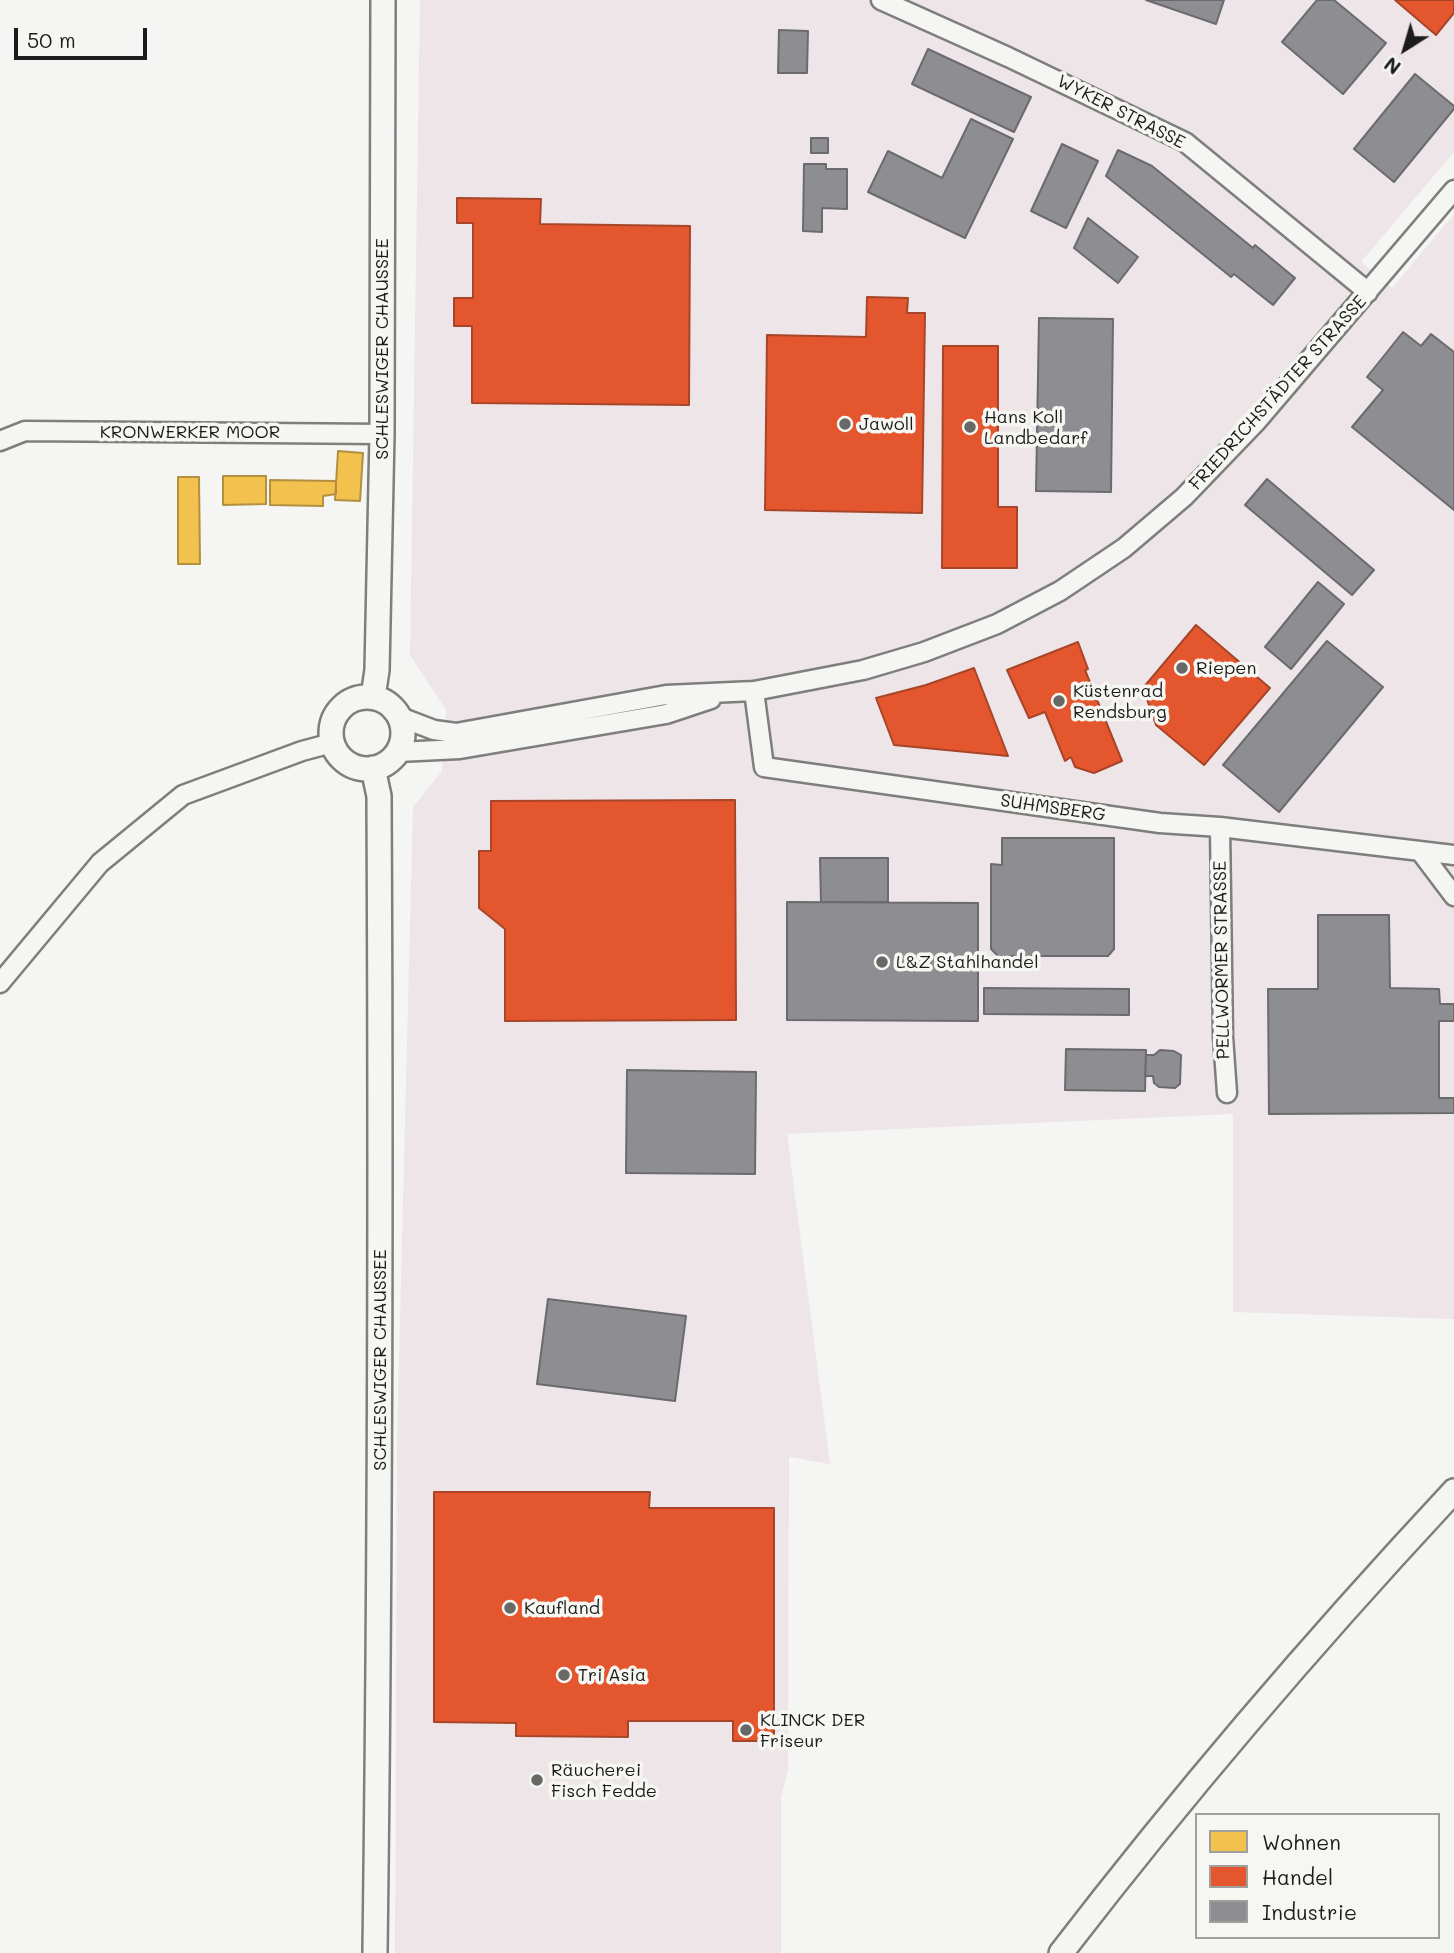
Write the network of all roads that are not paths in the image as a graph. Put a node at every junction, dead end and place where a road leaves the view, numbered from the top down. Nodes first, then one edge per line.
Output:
1 (383, 0) edge
2 (881, 0) edge
3 (1454, 190) edge
4 (1368, 292) junction
5 (382, 434) junction
6 (0, 441) edge
7 (754, 691) junction
8 (727, 694) junction
9 (373, 697) junction
10 (400, 717) junction
11 (332, 743) junction
12 (398, 752) junction
13 (373, 768) junction
14 (1220, 827) junction
15 (1420, 851) junction
16 (1454, 855) edge
17 (1454, 896) edge
18 (0, 983) edge
19 (1227, 1093) dead end
20 (1454, 1491) edge
21 (375, 1953) edge
22 (1061, 1953) edge

1 - 5 main road, SCHLESWIGER CHAUSSEE
2 - 4 street, WYKER STRASSE
3 - 4 street, FRIEDRICHSTÄDTER STRASSE
4 - 7 street, FRIEDRICHSTÄDTER STRASSE
5 - 6 street, KRONWERKER MOOR
5 - 9 main road, SCHLESWIGER CHAUSSEE
7 - 8 street, FRIEDRICHSTÄDTER STRASSE
7 - 14 street, SUHMSBERG
8 - 10 street, FRIEDRICHSTÄDTER STRASSE
8 - 12 street, FRIEDRICHSTÄDTER STRASSE
9 - 10 main road
9 - 11 main road
10 - 12 main road
11 - 13 main road
11 - 18 street
12 - 13 main road
13 - 21 main road, SCHLESWIGER CHAUSSEE
14 - 15 street, SUHMSBERG
14 - 19 street, PELLWORMER STRASSE
15 - 16 street, SUHMSBERG
15 - 17 street
20 - 22 main road

